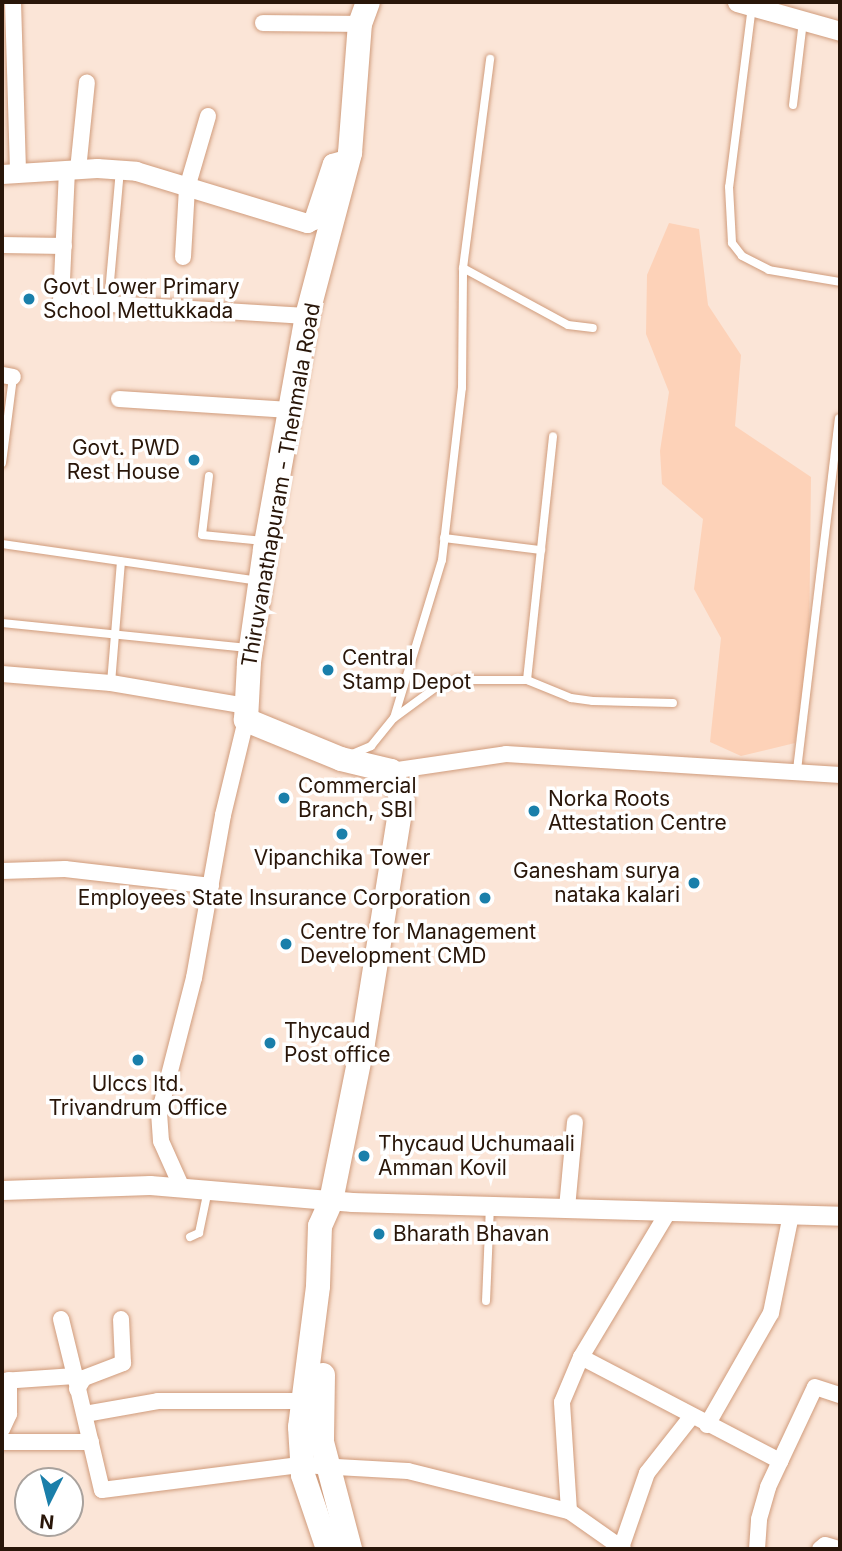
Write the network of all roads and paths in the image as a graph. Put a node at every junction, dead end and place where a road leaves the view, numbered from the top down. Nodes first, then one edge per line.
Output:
1 (13, 2) edge
2 (745, 4) edge
3 (364, 13) edge
4 (803, 21) junction
5 (263, 23) dead end
6 (840, 32) edge
7 (7, 33) edge
8 (490, 59) dead end
9 (88, 82) dead end
10 (793, 105) dead end
11 (208, 116) dead end
12 (349, 158) junction
13 (73, 170) junction
14 (120, 170) junction
15 (10, 173) edge
16 (187, 187) junction
17 (2, 245) edge
18 (64, 246) junction
19 (183, 257) dead end
20 (463, 268) junction
21 (840, 282) edge
22 (108, 304) junction
23 (307, 316) junction
24 (593, 328) dead end
25 (7, 376) edge
26 (119, 399) dead end
27 (290, 410) junction
28 (839, 419) edge
29 (553, 436) dead end
30 (2, 463) edge
31 (209, 477) dead end
32 (444, 538) junction
33 (267, 541) junction
34 (2, 544) edge
35 (541, 550) junction
36 (121, 561) junction
37 (261, 581) junction
38 (2, 623) edge
39 (115, 634) junction
40 (251, 648) junction
41 (2, 674) edge
42 (527, 680) junction
43 (111, 683) junction
44 (673, 702) dead end
45 (247, 713) junction
46 (394, 719) junction
47 (341, 760) junction
48 (797, 770) junction
49 (391, 771) junction
50 (840, 775) edge
51 (2, 871) edge
52 (211, 886) junction
53 (575, 1122) dead end
54 (182, 1188) junction
55 (2, 1190) edge
56 (208, 1190) junction
57 (331, 1200) junction
58 (490, 1206) junction
59 (567, 1208) junction
60 (668, 1212) junction
61 (791, 1215) junction
62 (840, 1216) edge
63 (190, 1237) dead end
64 (486, 1301) dead end
65 (61, 1319) dead end
66 (121, 1319) dead end
67 (581, 1357) junction
68 (5, 1380) edge
69 (76, 1383) junction
70 (840, 1395) edge
71 (304, 1401) junction
72 (85, 1414) junction
73 (691, 1417) junction
74 (707, 1425) junction
75 (2, 1429) edge
76 (2, 1442) edge
77 (91, 1442) junction
78 (780, 1461) junction
79 (302, 1465) junction
80 (328, 1466) junction
81 (569, 1511) junction
82 (622, 1548) edge
83 (328, 1549) edge
84 (350, 1549) edge
85 (757, 1549) edge
86 (820, 1549) edge
87 (839, 1549) edge

1 - 7 street
2 - 4 street
2 - 21 lane
3 - 5 street
3 - 12 main road, Thiruvanathapuram - Thenmala Road
4 - 6 street
4 - 10 lane
7 - 15 street
8 - 20 lane
9 - 13 street
11 - 16 street
12 - 16 street
12 - 23 main road, Thiruvanathapuram - Thenmala Road
13 - 14 street
13 - 15 street
13 - 18 street
14 - 16 street
14 - 22 lane
16 - 19 street
17 - 18 street
18 - 22 street
20 - 24 lane
20 - 32 lane
22 - 23 street
23 - 27 main road, Thiruvanathapuram - Thenmala Road
25 - 30 lane
26 - 27 street
27 - 33 main road, Thiruvanathapuram - Thenmala Road
28 - 48 lane
29 - 35 lane
31 - 33 lane
32 - 35 lane
32 - 46 lane
33 - 37 main road, Thiruvanathapuram - Thenmala Road
34 - 36 lane
35 - 42 lane
36 - 37 lane
36 - 39 lane
37 - 40 main road, Thiruvanathapuram - Thenmala Road
38 - 39 lane
39 - 40 lane
39 - 43 lane
40 - 45 main road, Thiruvanathapuram - Thenmala Road
41 - 43 street
42 - 44 lane
42 - 46 lane
43 - 45 street
45 - 47 main road
45 - 52 street
46 - 47 lane
47 - 49 main road
48 - 49 street
48 - 50 street
49 - 57 main road
51 - 52 street
52 - 54 street
53 - 59 street
54 - 55 street
54 - 56 street
56 - 57 street
56 - 63 lane
57 - 58 street
57 - 71 main road
57 - 80 main road
58 - 59 street
58 - 64 lane
59 - 60 street
60 - 61 street
60 - 67 street
61 - 62 street
61 - 74 street
65 - 69 street
66 - 69 street
67 - 73 street
67 - 81 street
68 - 69 street
68 - 75 street
69 - 72 street
70 - 78 street
71 - 72 street
71 - 79 main road
72 - 77 street
73 - 74 street
73 - 82 street
74 - 78 street
76 - 77 street
77 - 79 street
78 - 85 street
79 - 80 street
79 - 83 main road
80 - 81 street
80 - 84 main road
81 - 82 street
86 - 87 street

